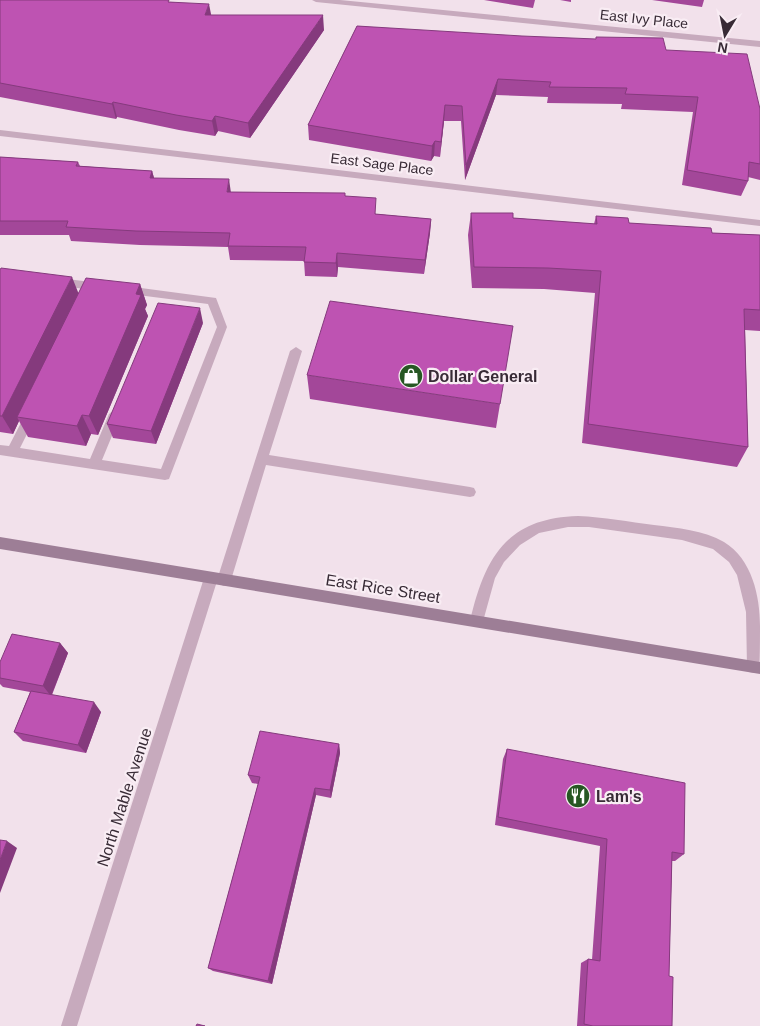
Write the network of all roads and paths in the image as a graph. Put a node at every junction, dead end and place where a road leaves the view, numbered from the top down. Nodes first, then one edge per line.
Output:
1 (316, 0) edge
2 (760, 44) edge
3 (0, 133) edge
4 (760, 223) edge
5 (47, 280) edge
6 (296, 351) dead end
7 (38, 400) edge
8 (120, 402) edge
9 (0, 450) edge
10 (12, 452) junction
11 (262, 458) junction
12 (94, 464) junction
13 (470, 492) dead end
14 (0, 543) edge
15 (218, 579) junction
16 (477, 621) junction
17 (757, 667) edge
18 (69, 1026) edge

1 - 2 street, East Ivy Place
3 - 4 street, East Sage Place
5 - 12 street
6 - 11 street, North Mable Avenue
7 - 10 street
8 - 12 street
9 - 10 street
10 - 12 street
11 - 13 street
11 - 15 street, North Mable Avenue
14 - 15 main road, East Rice Street
15 - 16 main road, East Rice Street
15 - 18 street, North Mable Avenue
16 - 17 main road, East Rice Street
16 - 17 street

